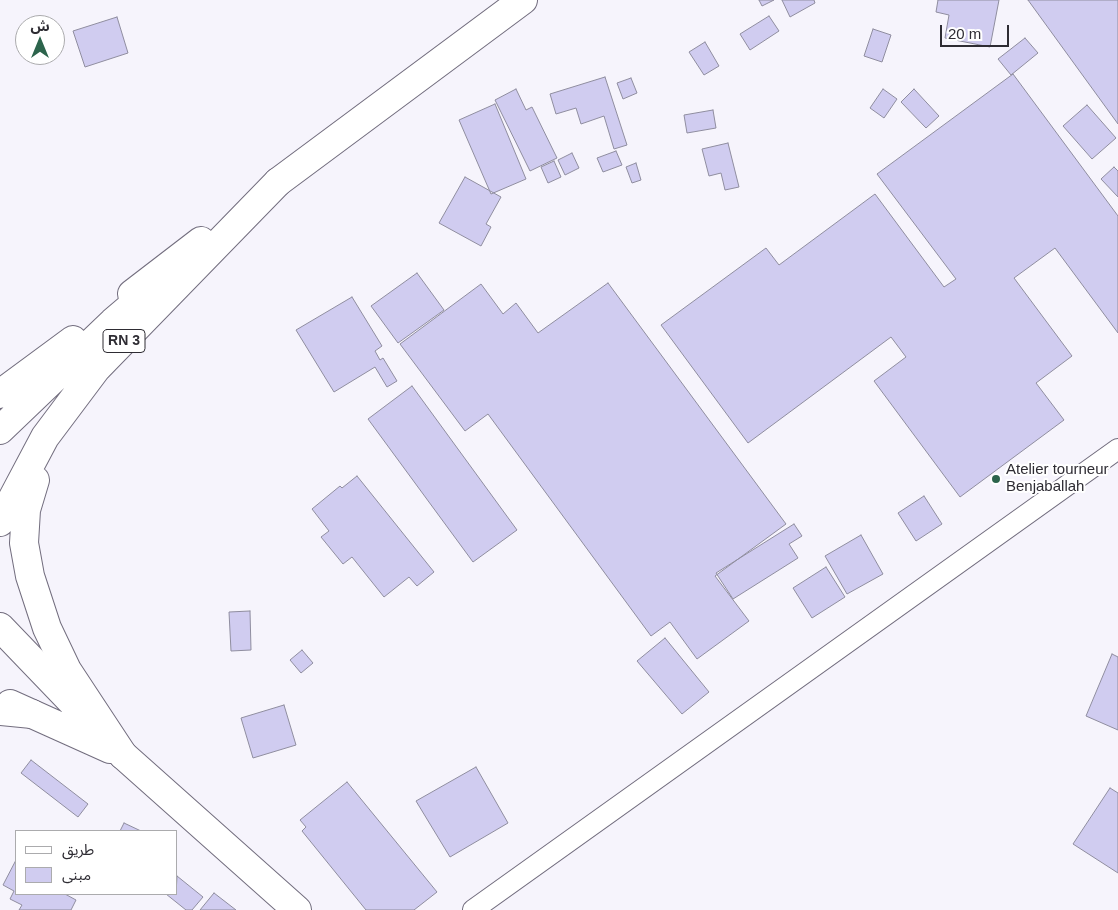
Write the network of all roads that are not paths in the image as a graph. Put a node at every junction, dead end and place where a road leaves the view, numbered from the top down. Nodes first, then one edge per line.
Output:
1 (523, 0) edge
2 (278, 182) junction
3 (0, 394) edge
4 (69, 406) junction
5 (0, 430) edge
6 (1118, 449) edge
7 (0, 522) edge
8 (0, 627) edge
9 (0, 699) edge
10 (0, 711) edge
11 (32, 714) junction
12 (122, 755) junction
13 (297, 910) edge
14 (473, 910) edge

1 - 2 main road, RN 3
2 - 3 main road
2 - 4 main road, RN 3
2 - 5 main road, RN 3
4 - 7 main road, RN 3
4 - 12 main road
6 - 14 street
8 - 12 main road
9 - 11 main road
10 - 11 main road
11 - 12 main road
12 - 13 main road

